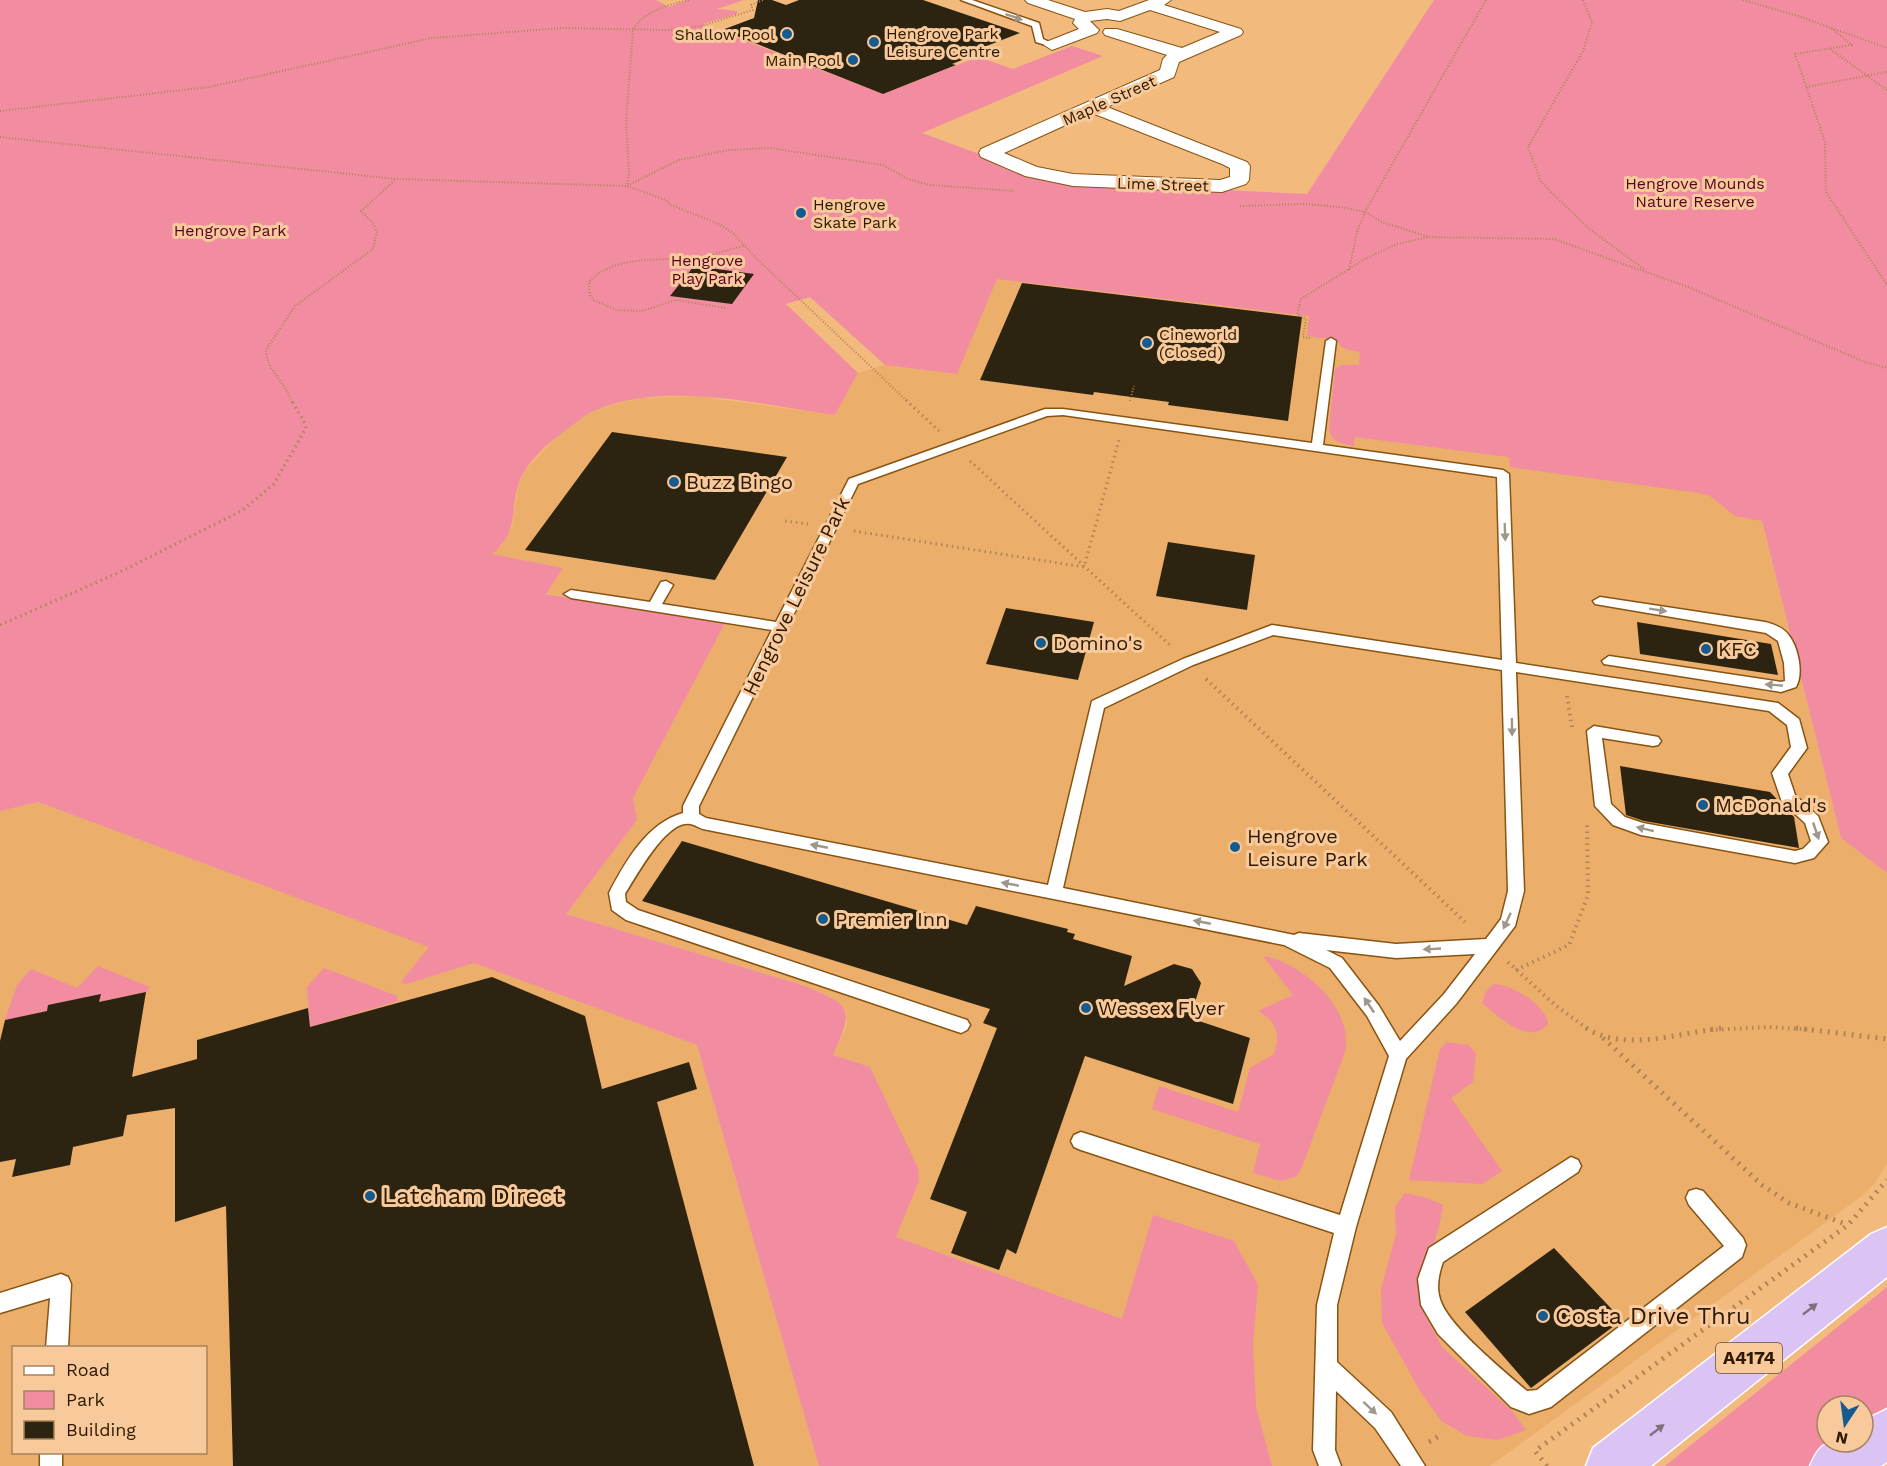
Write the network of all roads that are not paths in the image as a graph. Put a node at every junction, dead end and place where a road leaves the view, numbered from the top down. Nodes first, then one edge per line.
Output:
1 (965, 0) edge
2 (1033, 0) edge
3 (1156, 3) edge
4 (1084, 17) junction
5 (1111, 32) dead end
6 (1052, 45) joint
7 (1183, 54) junction
8 (1091, 107) junction
9 (988, 153) joint
10 (1331, 341) road end
11 (1317, 448) junction
12 (666, 585) dead end
13 (572, 594) dead end
14 (1600, 601) dead end
15 (654, 607) junction
16 (780, 627) junction
17 (1609, 660) dead end
18 (1511, 667) junction
19 (1653, 741) dead end
20 (691, 817) junction
21 (1054, 893) junction
22 (1287, 939) junction
23 (1491, 946) junction
24 (961, 1025) dead end
25 (1398, 1055) junction
26 (1081, 1141) dead end
27 (1571, 1166) dead end
28 (1696, 1198) dead end
29 (1346, 1227) junction
30 (1887, 1249) edge
31 (0, 1304) edge
32 (57, 1346) edge
33 (1327, 1368) junction
34 (1887, 1434) edge
35 (1330, 1466) edge
36 (1414, 1466) edge
37 (1611, 1466) edge
38 (1835, 1466) edge

1 -> 6 lane
2 - 4 street
3 - 4 street
3 - 7 street, Maple Street
4 - 6 street
5 - 7 street
7 - 8 street, Maple Street
8 - 9 street, Maple Street
8 - 9 street, Lime Street
10 - 11 lane
11 - 16 lane, Hengrove Leisure Park
11 -> 18 lane, Hengrove Leisure Park
12 - 15 lane
13 - 15 lane
14 -> 17 lane
15 - 16 lane
16 - 20 lane, Hengrove Leisure Park
18 -> 19 lane
18 - 21 lane
18 -> 23 lane, Hengrove Leisure Park
21 -> 20 lane
20 - 24 lane
22 -> 21 lane
23 -> 22 lane
25 -> 22 lane
23 - 25 lane, Hengrove Leisure Park
25 - 29 lane, Hengrove Leisure Park
26 - 29 lane
27 - 28 lane
29 - 33 lane, Hengrove Leisure Park
37 -> 30 highway, A4174
31 - 32 lane
33 - 35 lane, Hengrove Leisure Park
33 -> 36 lane
34 - 38 highway

